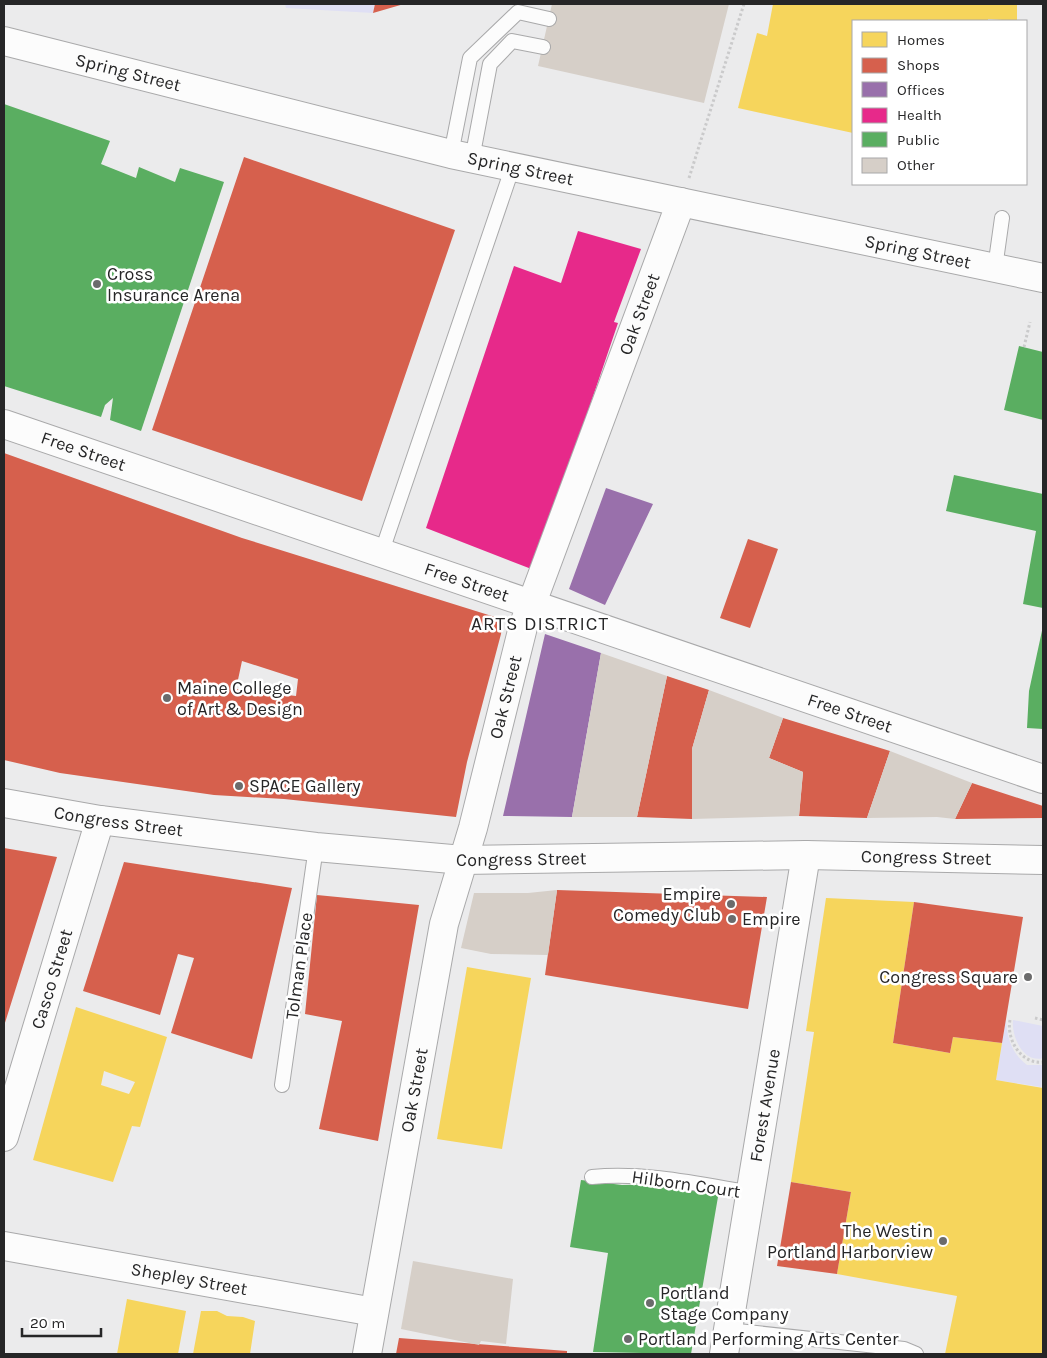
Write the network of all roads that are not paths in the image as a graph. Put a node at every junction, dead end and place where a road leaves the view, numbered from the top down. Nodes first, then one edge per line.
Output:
1 (549, 19) dead end
2 (4, 41) edge
3 (543, 46) dead end
4 (461, 156) junction
5 (513, 166) junction
6 (681, 202) junction
7 (1002, 218) dead end
8 (995, 268) junction
9 (1043, 278) edge
10 (4, 424) edge
11 (381, 554) junction
12 (532, 603) junction
13 (1043, 779) edge
14 (4, 803) edge
15 (100, 820) junction
16 (316, 848) junction
17 (806, 855) junction
18 (463, 860) junction
19 (1043, 860) edge
20 (282, 1085) dead end
21 (4, 1137) edge
22 (592, 1177) dead end
23 (751, 1193) junction
24 (4, 1246) edge
25 (374, 1312) junction
26 (726, 1342) edge
27 (366, 1354) edge
28 (916, 1354) edge

1 - 4 lane
2 - 4 street, Spring Street
3 - 4 lane
4 - 5 street, Spring Street
5 - 6 street, Spring Street
5 - 11 lane
6 - 8 street, Spring Street
6 - 12 street, Oak Street
7 - 8 lane
8 - 9 street, Spring Street
10 - 11 street, Free Street
11 - 12 street, Free Street
12 - 13 street, Free Street
12 - 18 street, Oak Street
14 - 15 street, Congress Street
15 - 16 street, Congress Street
15 - 21 street, Casco Street
16 - 18 street, Congress Street
16 - 20 lane, Tolman Place
17 - 18 street, Congress Street
17 - 19 street, Congress Street
17 - 23 street, Forest Avenue
18 - 25 street, Oak Street
22 - 23 lane, Hilborn Court
23 - 26 street, Forest Avenue
24 - 25 street, Shepley Street
25 - 27 street, Oak Street
26 - 28 lane

